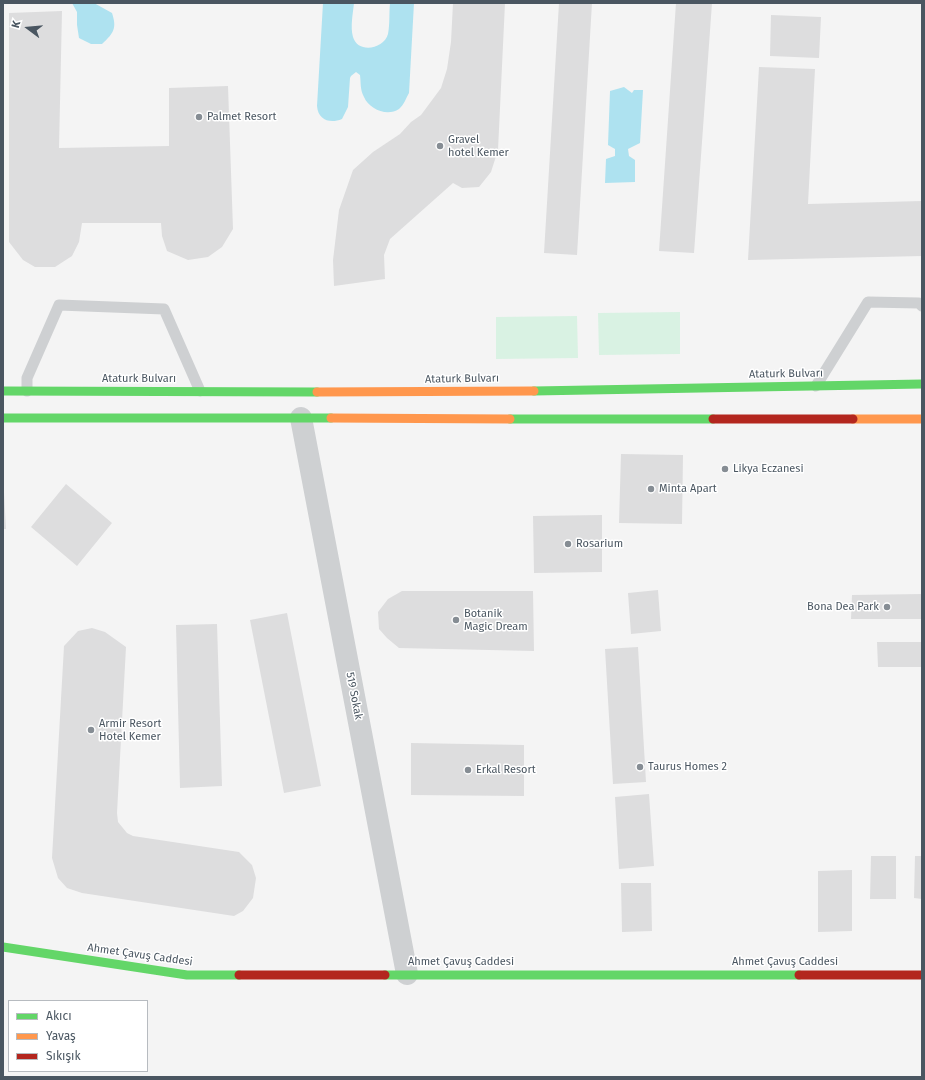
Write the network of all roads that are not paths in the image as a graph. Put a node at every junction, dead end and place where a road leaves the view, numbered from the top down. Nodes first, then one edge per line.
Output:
1 (922, 306) edge
2 (922, 384) edge
3 (816, 386) junction
4 (3, 391) edge
5 (200, 391) junction
6 (28, 395) junction
7 (3, 418) edge
8 (302, 418) junction
9 (922, 419) edge
10 (3, 947) edge
11 (407, 974) junction
12 (922, 974) edge

1 - 3 lane
2 - 3 main road, Ataturk Bulvarı
3 - 5 main road, Ataturk Bulvarı
4 - 6 main road, Ataturk Bulvarı
5 - 6 main road, Ataturk Bulvarı
5 - 6 lane
7 - 8 main road
8 - 9 main road
8 - 11 street, 519 Sokak
10 - 11 main road, Ahmet Çavuş Caddesi
11 - 12 main road, Ahmet Çavuş Caddesi

